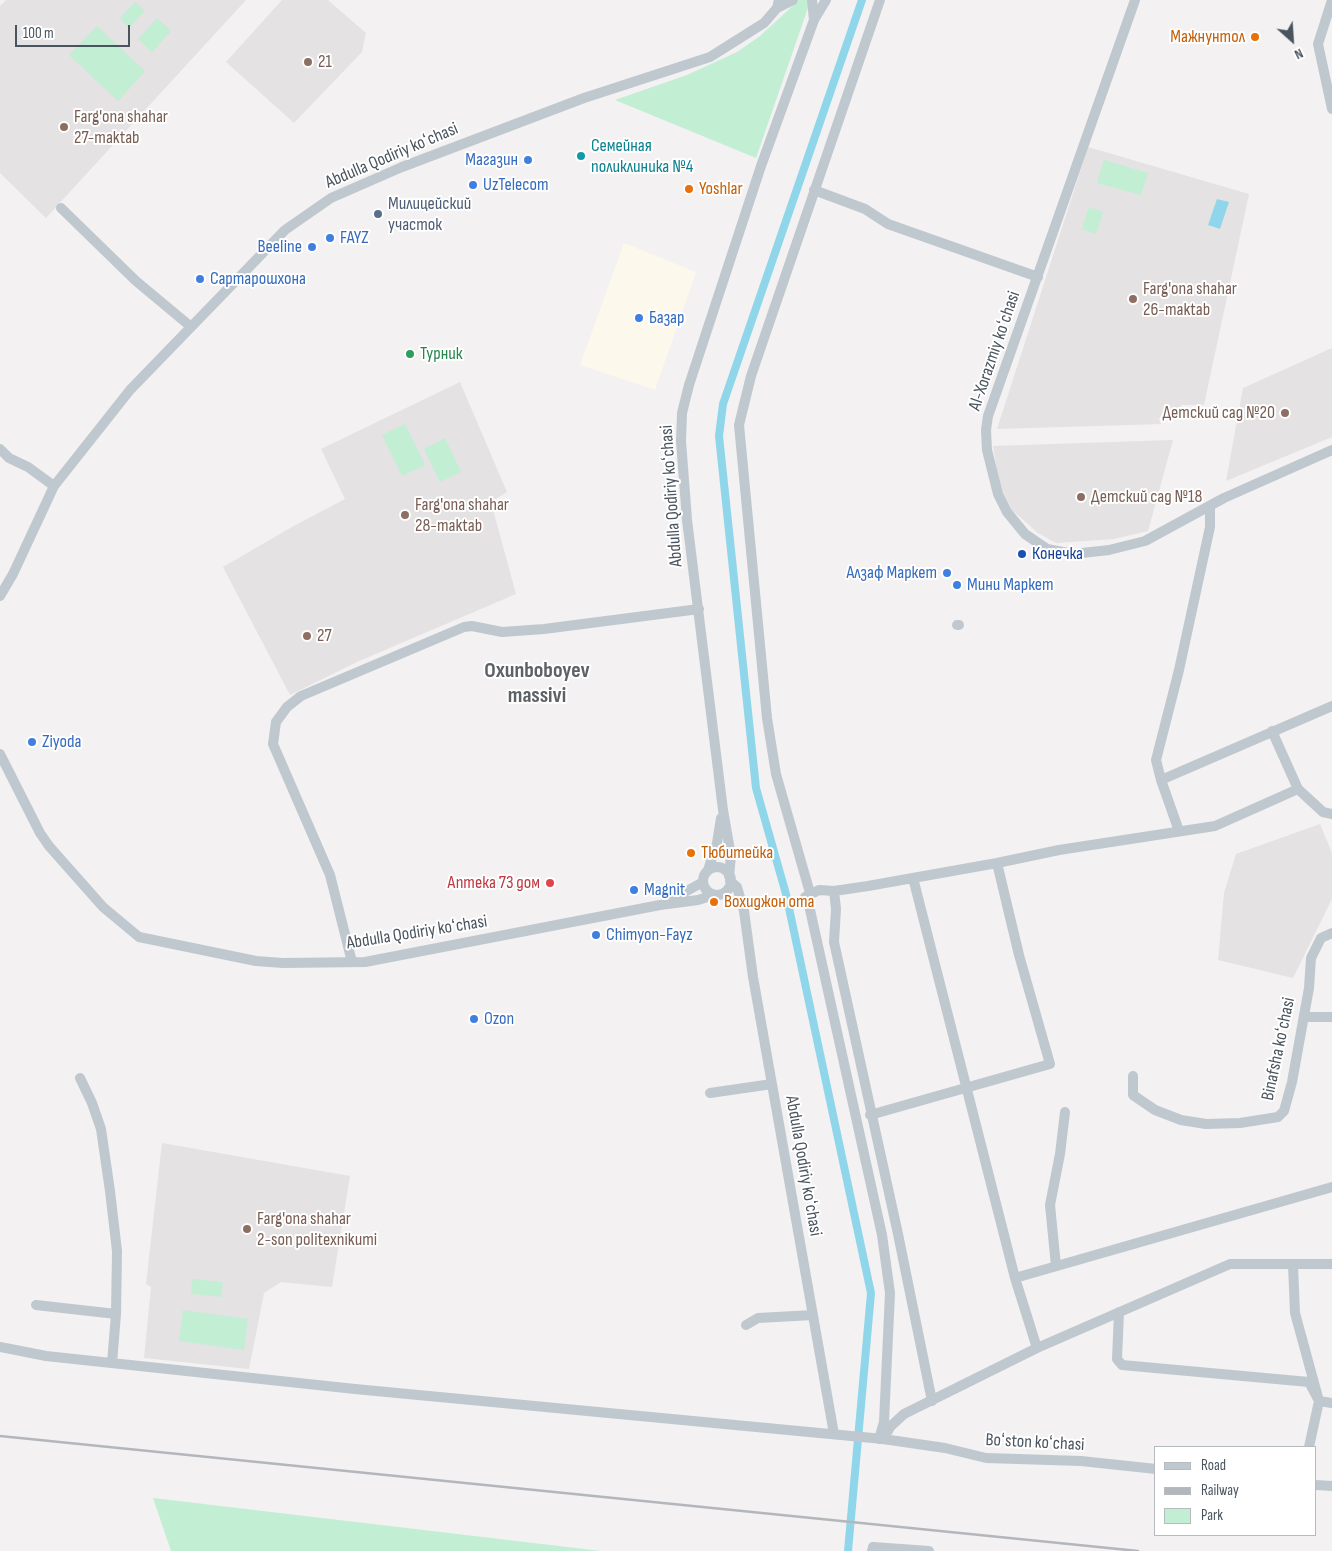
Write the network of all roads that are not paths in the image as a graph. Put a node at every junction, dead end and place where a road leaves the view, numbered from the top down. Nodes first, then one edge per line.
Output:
1 (793, 0) edge
2 (812, 0) edge
3 (826, 0) edge
4 (880, 0) edge
5 (1135, 0) edge
6 (1332, 0) edge
7 (778, 4) edge
8 (814, 20) junction
9 (1332, 109) edge
10 (814, 190) junction
11 (60, 208) dead end
12 (1038, 277) junction
13 (190, 326) junction
14 (0, 449) edge
15 (1332, 450) edge
16 (54, 486) junction
17 (1210, 506) junction
18 (0, 596) edge
19 (699, 609) junction
20 (1332, 706) edge
21 (1272, 731) junction
22 (0, 754) edge
23 (1161, 780) junction
24 (1298, 789) junction
25 (723, 810) junction
26 (1332, 814) edge
27 (1179, 832) junction
28 (997, 863) junction
29 (708, 870) junction
30 (730, 878) junction
31 (913, 878) junction
32 (703, 882) junction
33 (834, 891) junction
34 (718, 894) junction
35 (807, 896) junction
36 (742, 903) junction
37 (662, 905) junction
38 (1332, 933) edge
39 (352, 962) junction
40 (1332, 1016) edge
41 (1304, 1017) junction
42 (1134, 1076) dead end
43 (80, 1078) dead end
44 (772, 1084) junction
45 (967, 1089) junction
46 (710, 1093) dead end
47 (1066, 1112) dead end
48 (870, 1115) junction
49 (1332, 1187) edge
50 (1293, 1264) junction
51 (1332, 1264) edge
52 (1056, 1266) junction
53 (1015, 1278) junction
54 (36, 1305) dead end
55 (1119, 1312) junction
56 (116, 1314) junction
57 (813, 1315) junction
58 (746, 1325) dead end
59 (0, 1347) edge
60 (1037, 1348) junction
61 (112, 1363) junction
62 (932, 1401) junction
63 (1319, 1402) junction
64 (1332, 1403) edge
65 (834, 1434) junction
66 (878, 1439) junction
67 (1309, 1446) edge
68 (1154, 1469) edge
69 (1317, 1485) edge
70 (1332, 1486) edge
71 (872, 1549) edge
72 (929, 1551) edge

1 - 7 street, Abdulla Qodiriy koʻchasi
2 - 8 street, Abdulla Qodiriy koʻchasi
3 - 8 street, Abdulla Qodiriy koʻchasi
4 - 10 street
5 - 12 street, Al-Xorazmiy koʻchasi
6 - 9 street
7 - 13 street, Abdulla Qodiriy koʻchasi
8 - 19 street, Abdulla Qodiriy koʻchasi
10 - 12 street
10 - 35 street
11 - 13 street
12 - 17 street, Al-Xorazmiy koʻchasi
13 - 16 street, Abdulla Qodiriy koʻchasi
14 - 16 street
15 - 17 street, Al-Xorazmiy koʻchasi
16 - 18 street, Abdulla Qodiriy koʻchasi
17 - 23 street
19 - 25 street, Abdulla Qodiriy koʻchasi
19 - 39 street
20 - 21 street
21 - 23 street
21 - 24 street
22 - 39 street, Abdulla Qodiriy koʻchasi
23 - 27 street
24 - 26 street
24 - 27 street
25 - 29 street, Abdulla Qodiriy koʻchasi
25 - 30 street, Abdulla Qodiriy koʻchasi
27 - 28 street
28 - 31 street
28 - 45 street
29 - 30 street
29 - 32 street, Abdulla Qodiriy koʻchasi
30 - 34 street
30 - 36 street, Abdulla Qodiriy koʻchasi
31 - 33 street
31 - 45 street
32 - 34 street
32 - 37 street, Abdulla Qodiriy koʻchasi
33 - 35 street
33 - 48 street
34 - 36 street
34 - 37 street, Abdulla Qodiriy koʻchasi
35 - 66 street
36 - 44 street, Abdulla Qodiriy koʻchasi
37 - 39 street, Abdulla Qodiriy koʻchasi
38 - 41 street, Binafsha koʻchasi
40 - 41 street
41 - 42 street, Binafsha koʻchasi
43 - 56 street
44 - 46 street
44 - 57 street, Abdulla Qodiriy koʻchasi
45 - 48 street
45 - 53 street
47 - 52 street
48 - 62 street
49 - 52 street
50 - 51 street
50 - 55 street
50 - 63 street
52 - 53 street
53 - 60 street
54 - 56 street
55 - 60 street
55 - 63 street
56 - 61 street
57 - 58 street
57 - 65 street, Abdulla Qodiriy koʻchasi
59 - 61 street, Boʻston koʻchasi
60 - 62 street
61 - 65 street, Boʻston koʻchasi
62 - 66 street
63 - 64 street
63 - 67 street
65 - 66 street, Boʻston koʻchasi
66 - 68 street, Boʻston koʻchasi
69 - 70 street
71 - 72 street

